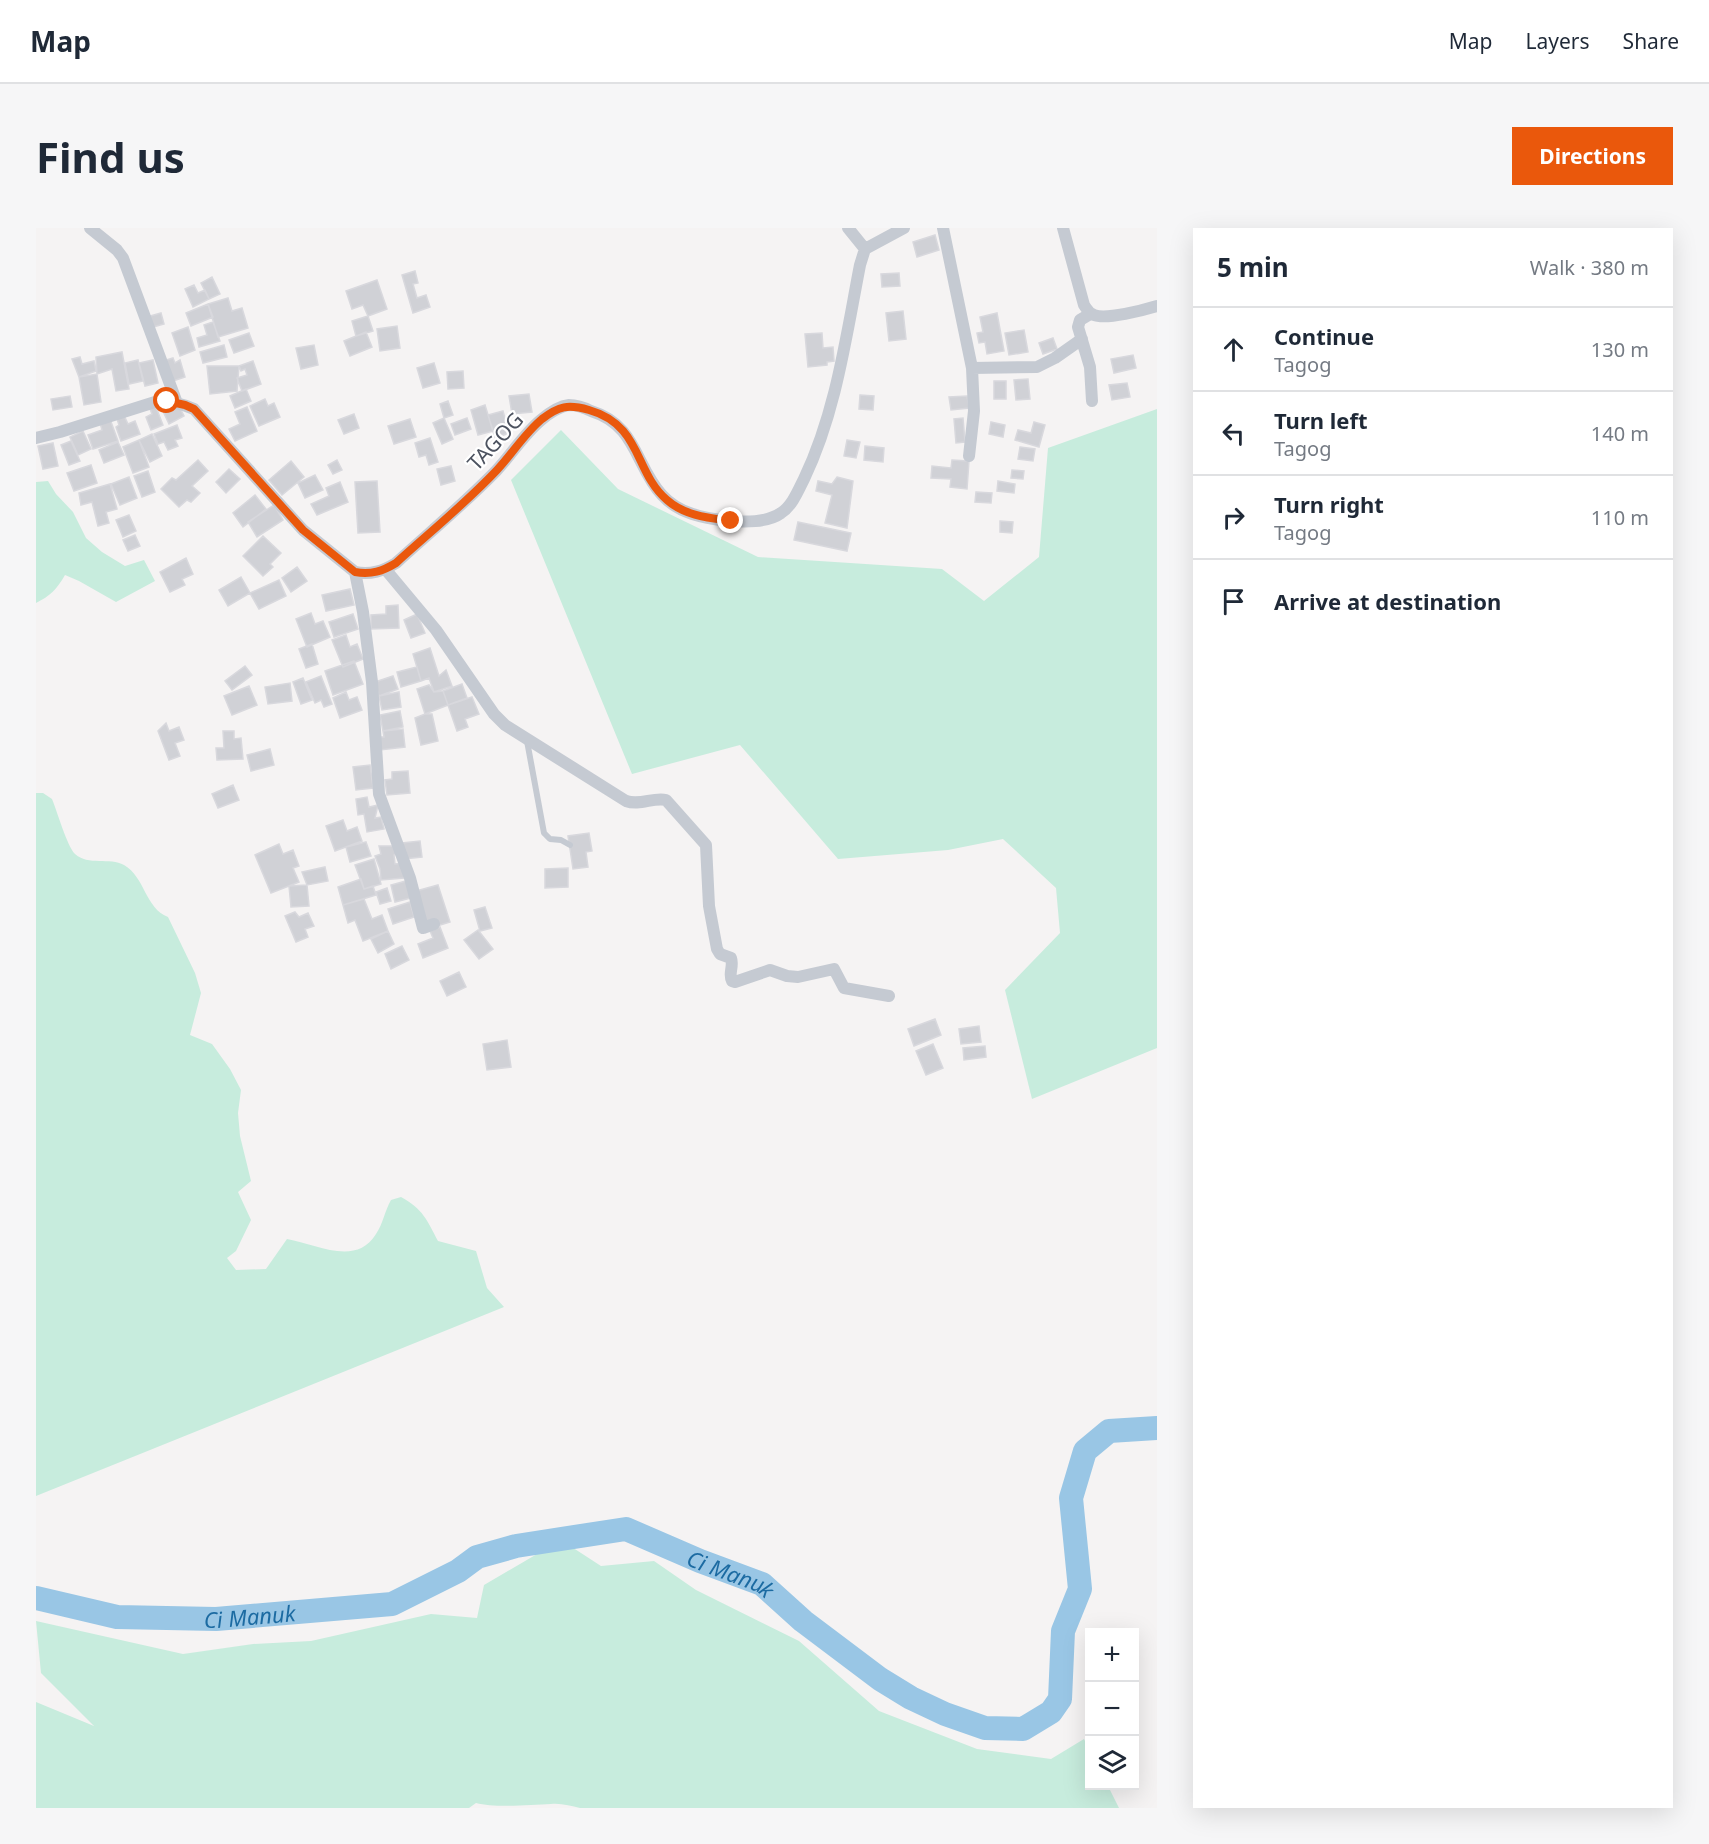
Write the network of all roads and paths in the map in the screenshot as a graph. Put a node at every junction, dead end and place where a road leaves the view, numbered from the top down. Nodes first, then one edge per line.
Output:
1 (90, 228) edge
2 (848, 228) edge
3 (904, 228) edge
4 (943, 228) edge
5 (1063, 228) edge
6 (865, 249) junction
7 (1157, 306) edge
8 (1090, 314) junction
9 (1082, 339) junction
10 (972, 368) junction
11 (1092, 401) dead end
12 (177, 403) junction
13 (36, 438) edge
14 (969, 456) dead end
15 (386, 570) junction
16 (355, 572) junction
17 (526, 737) junction
18 (570, 845) dead end
19 (434, 924) dead end
20 (889, 996) dead end

1 - 12 street
2 - 6 street
3 - 6 street
4 - 10 street
5 - 8 street
6 - 15 street, TAGOG
7 - 8 street
8 - 9 street
9 - 10 street
9 - 11 street
10 - 14 street
12 - 13 street
12 - 16 street
15 - 16 street
15 - 17 street
16 - 19 street
17 - 18 lane
17 - 20 street

